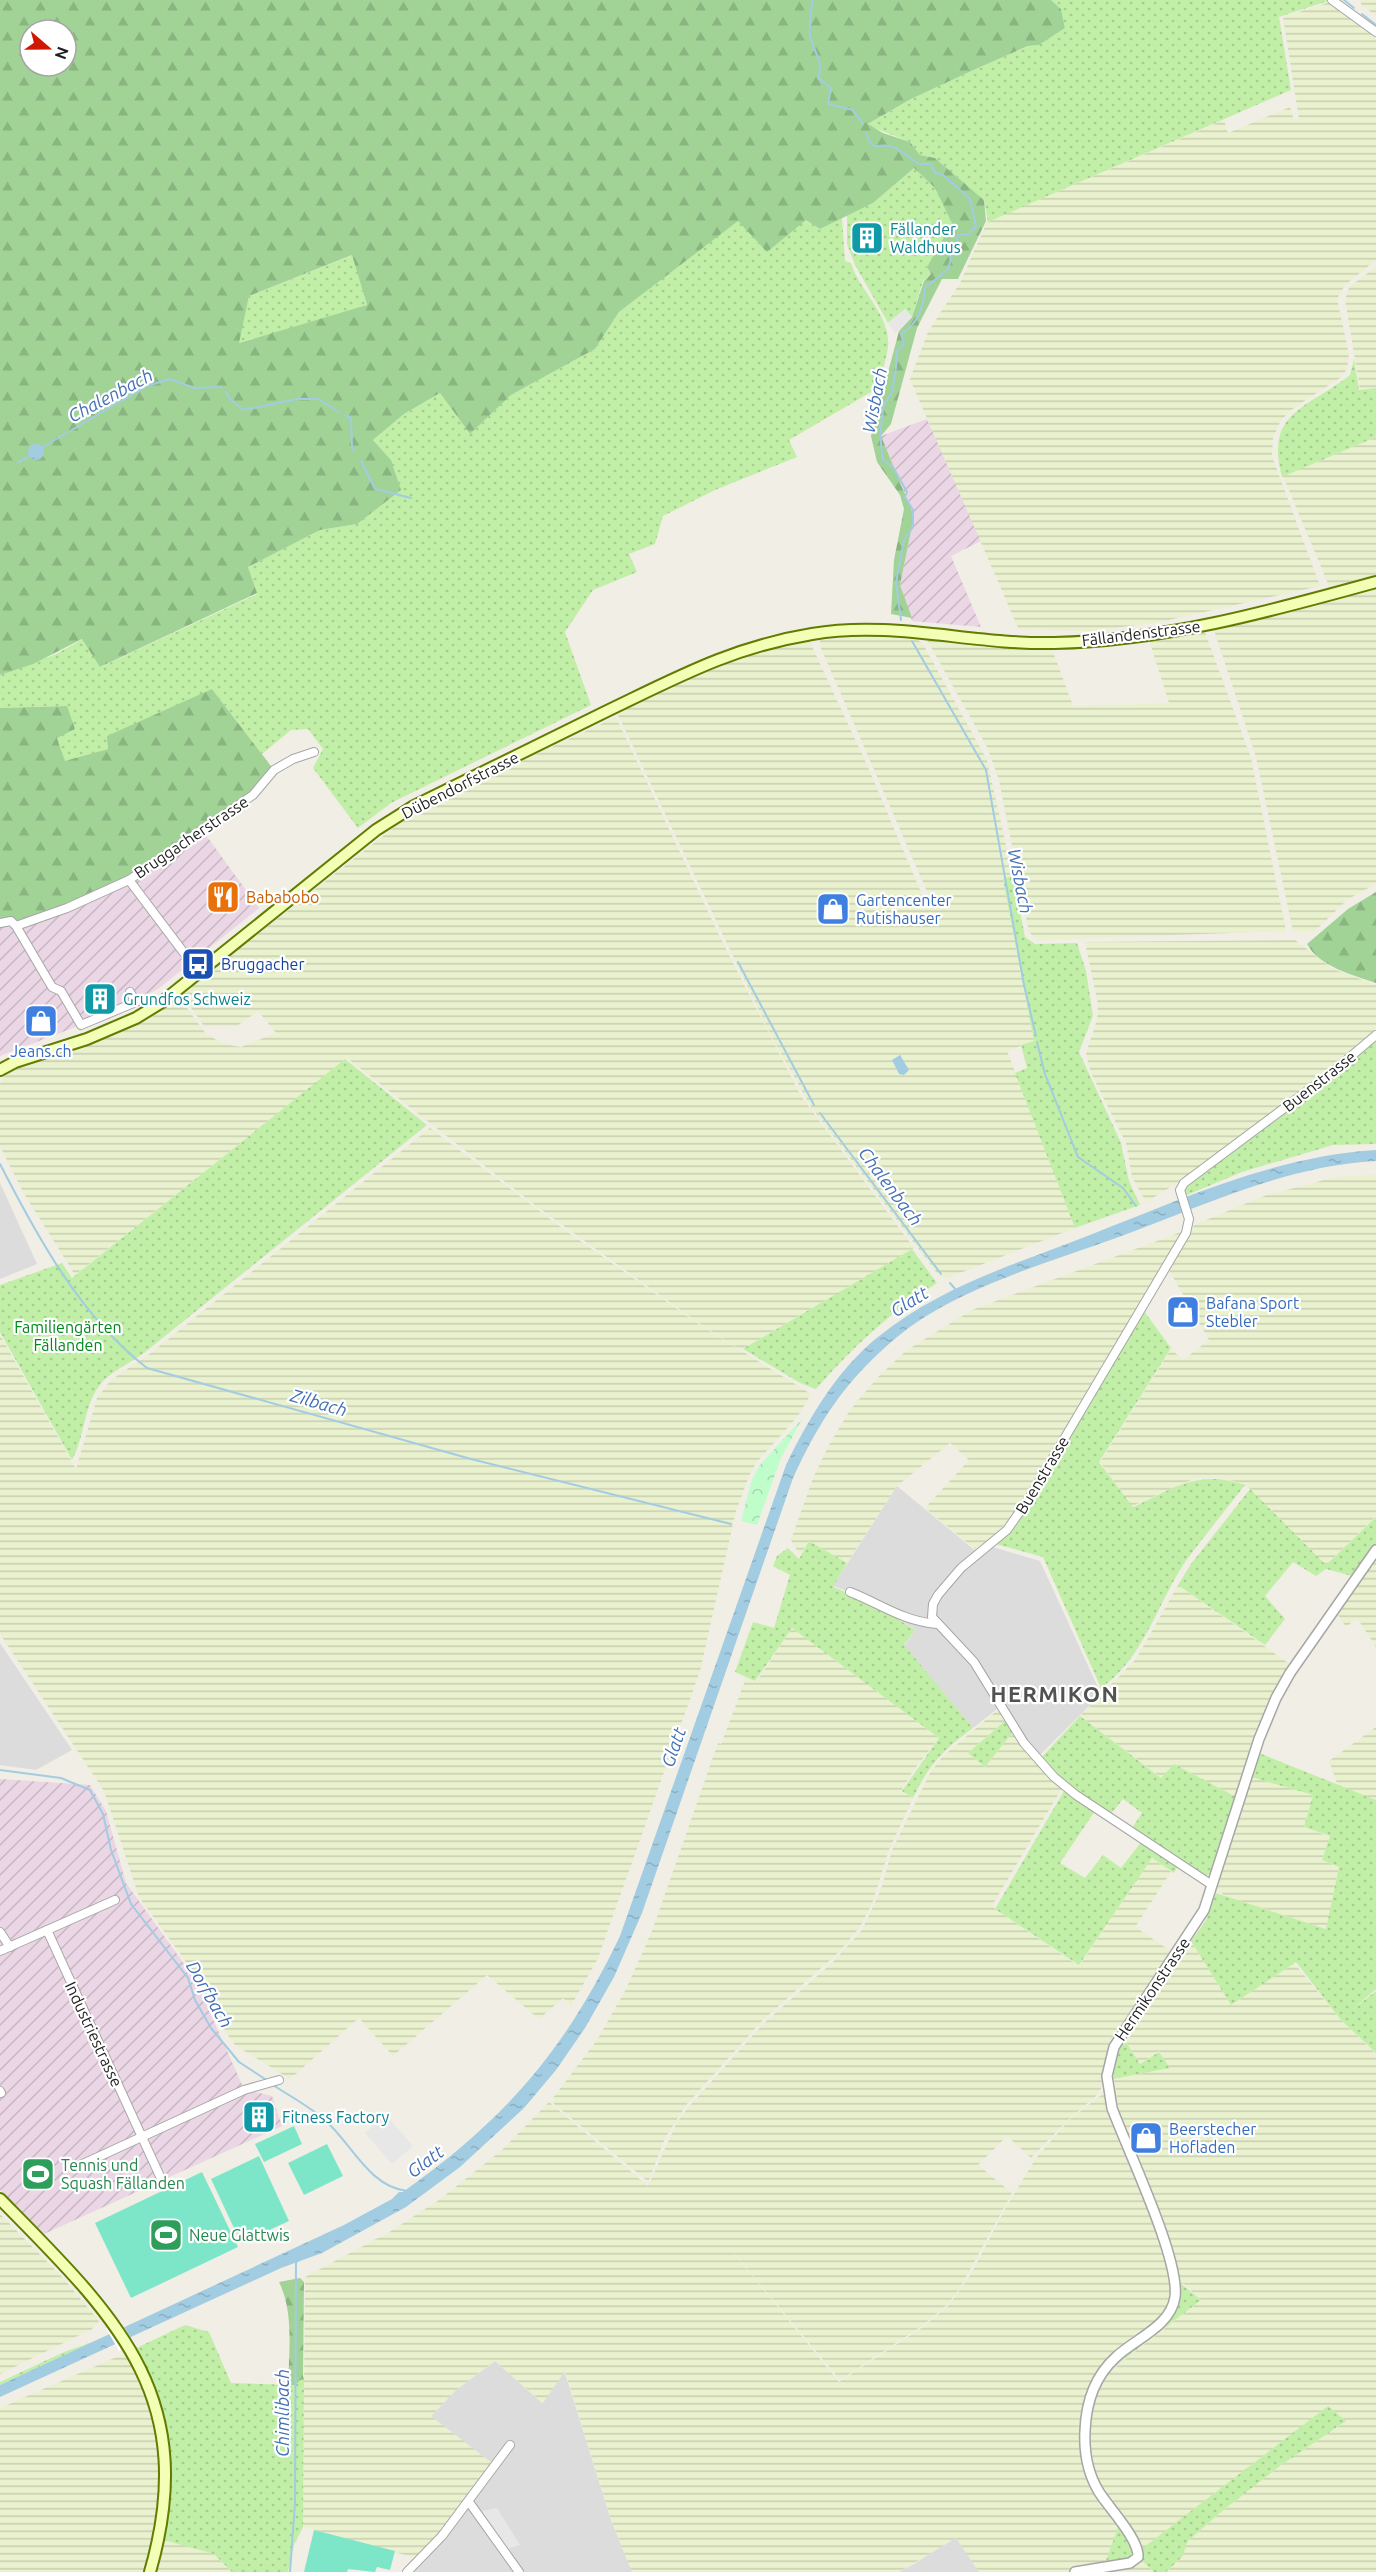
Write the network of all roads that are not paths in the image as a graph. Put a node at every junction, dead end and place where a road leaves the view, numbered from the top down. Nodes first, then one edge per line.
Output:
1 (1332, 0) edge
2 (1376, 32) edge
3 (1376, 582) edge
4 (902, 631) joint
5 (314, 752) dead end
6 (129, 880) junction
7 (0, 922) edge
8 (16, 926) junction
9 (184, 953) dead end
10 (130, 992) dead end
11 (1376, 1035) edge
12 (0, 1070) edge
13 (1376, 1550) edge
14 (850, 1592) dead end
15 (937, 1624) junction
16 (1212, 1886) junction
17 (115, 1900) dead end
18 (47, 1930) junction
19 (0, 1932) edge
20 (10, 1947) junction
21 (0, 1951) edge
22 (273, 2082) dead end
23 (142, 2137) junction
24 (74, 2168) dead end
25 (164, 2185) dead end
26 (0, 2199) edge
27 (510, 2445) dead end
28 (469, 2502) junction
29 (150, 2572) edge
30 (407, 2572) edge
31 (519, 2572) edge
32 (1075, 2572) edge

1 - 2 street
3 - 4 main road, Fällandenstrasse
4 - 12 main road, Dübendorfstrasse
5 - 6 street, Bruggacherstrasse
6 - 8 street, Bruggacherstrasse
6 - 9 street, Bruggacherstrasse
7 - 8 street
8 - 10 street
11 - 15 street, Buenstrasse
13 - 16 street, Hermikonstrasse
14 - 15 street
15 - 16 street
16 - 32 street, Hermikonstrasse
17 - 18 street
18 - 20 street
18 - 23 street, Industriestrasse
19 - 20 street
20 - 21 street
22 - 23 street
23 - 24 street
23 - 25 street, Industriestrasse
26 - 29 main road
27 - 28 street
28 - 30 street
28 - 31 street

